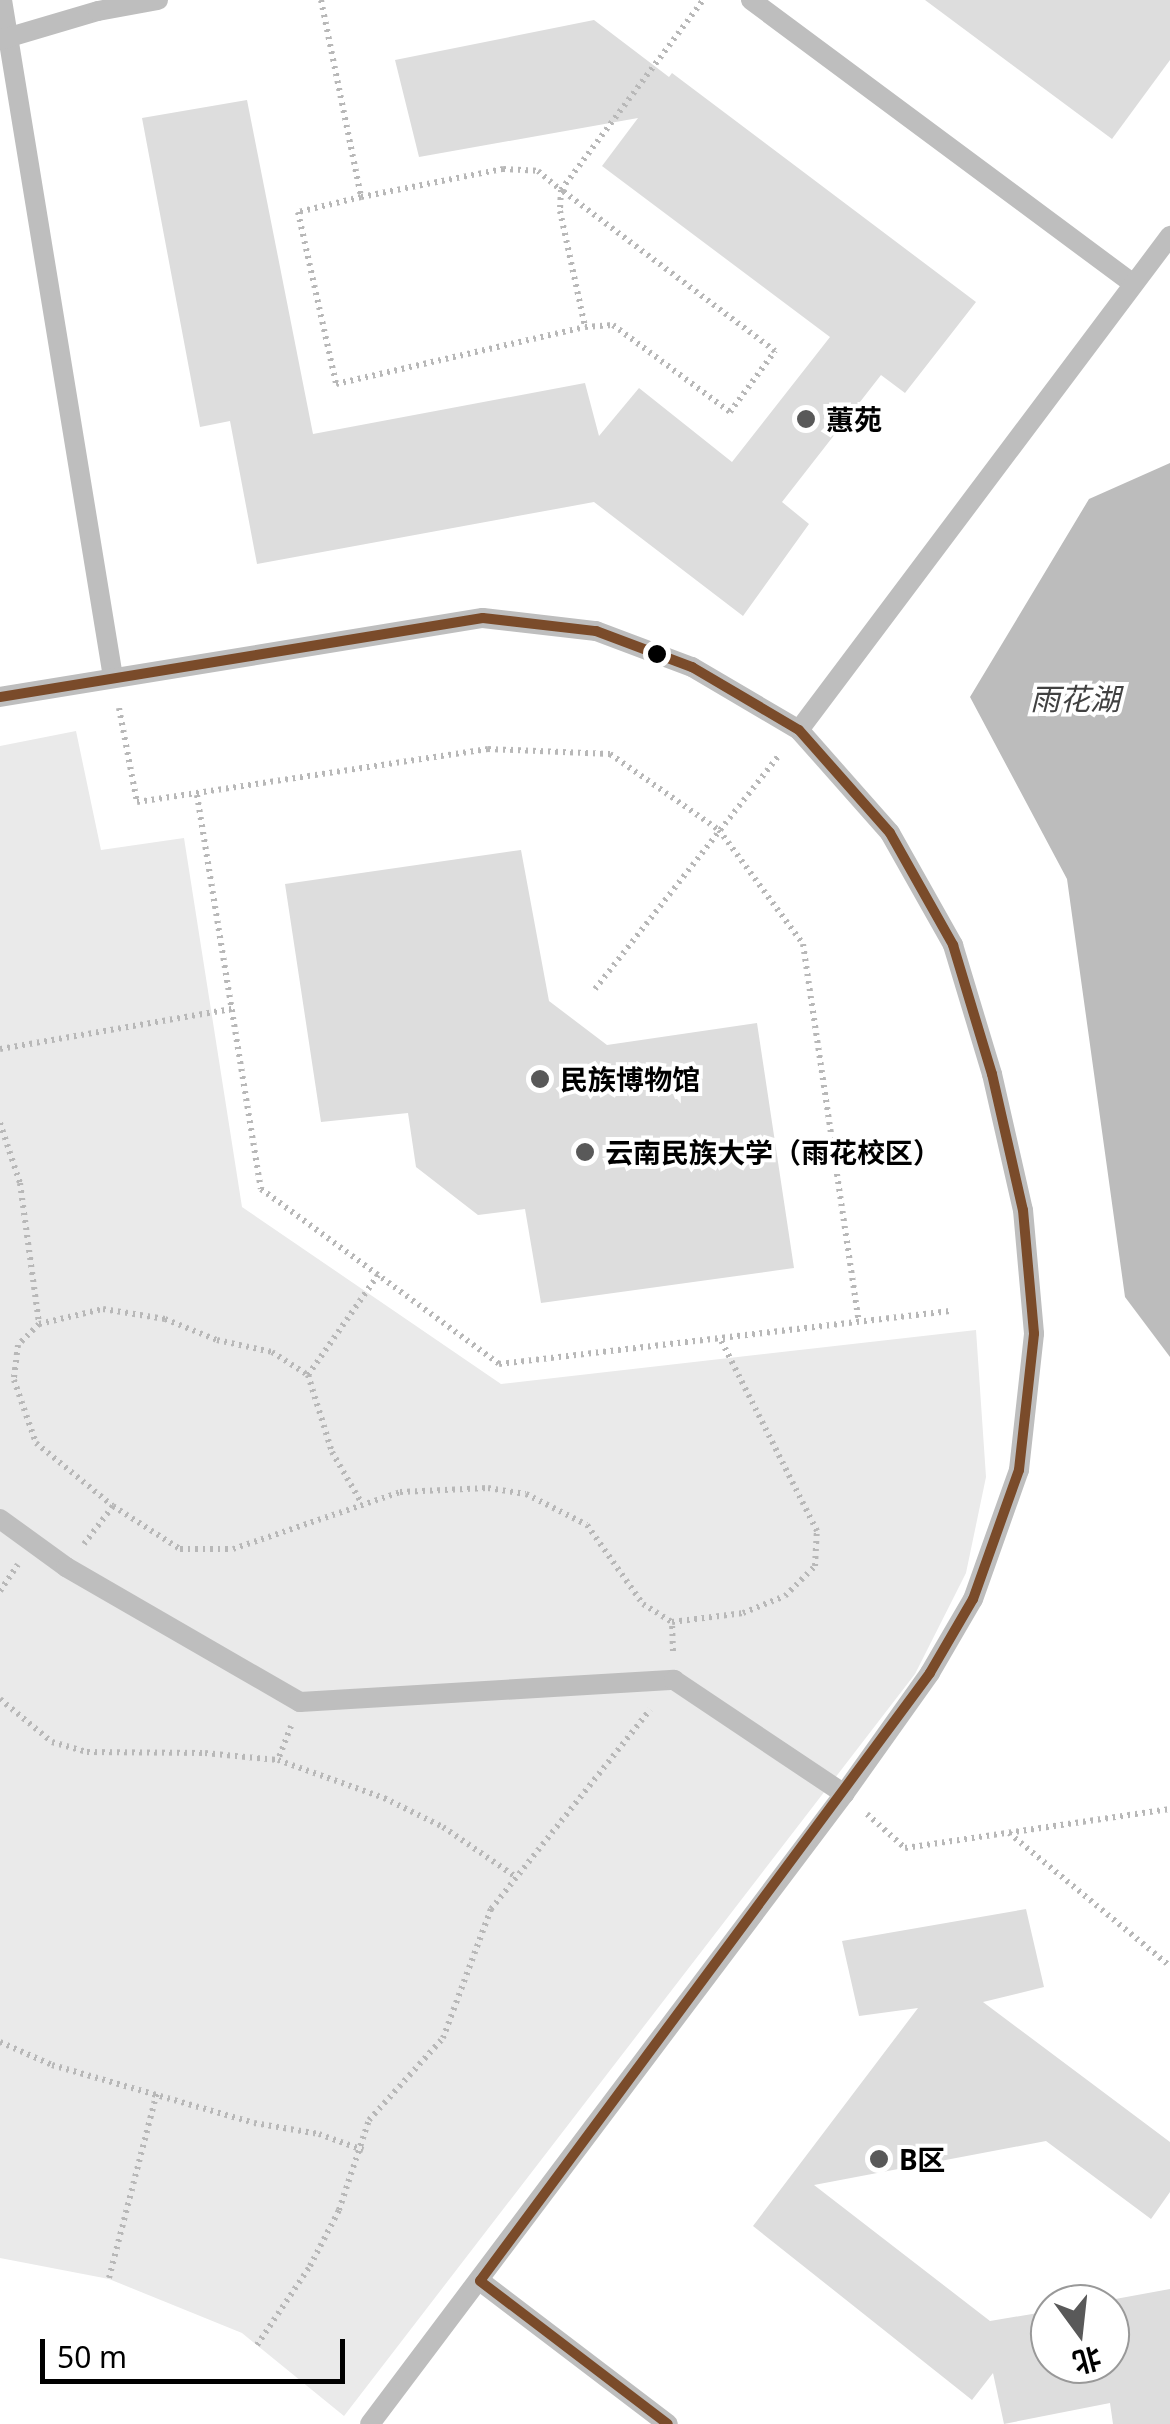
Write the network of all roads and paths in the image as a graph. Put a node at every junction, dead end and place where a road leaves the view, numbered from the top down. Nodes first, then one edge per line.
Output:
1 (2, 0) edge
2 (158, 0) edge
3 (321, 0) edge
4 (702, 0) edge
5 (751, 0) edge
6 (96, 6) edge
7 (5, 39) edge
8 (561, 190) junction
9 (362, 197) junction
10 (1170, 236) edge
11 (1133, 284) junction
12 (586, 326) junction
13 (113, 677) junction
14 (0, 697) edge
15 (798, 730) junction
16 (197, 794) junction
17 (719, 830) junction
18 (595, 989) dead end
19 (232, 1009) junction
20 (0, 1049) edge
21 (0, 1124) edge
22 (378, 1275) junction
23 (950, 1311) dead end
24 (859, 1322) junction
25 (39, 1324) junction
26 (720, 1338) junction
27 (308, 1375) junction
28 (362, 1502) junction
29 (113, 1506) junction
30 (0, 1519) edge
31 (66, 1567) junction
32 (672, 1622) junction
33 (674, 1680) junction
34 (0, 1698) edge
35 (300, 1702) junction
36 (278, 1760) junction
37 (844, 1794) junction
38 (1170, 1810) edge
39 (1009, 1833) junction
40 (516, 1877) junction
41 (1170, 1966) edge
42 (0, 2042) edge
43 (156, 2092) junction
44 (363, 2150) junction
45 (109, 2278) dead end
46 (480, 2280) junction
47 (257, 2345) dead end
48 (370, 2424) edge
49 (668, 2424) edge

1 - 7 lane
2 - 6 lane
3 - 9 path
4 - 8 path
5 - 11 lane
6 - 7 lane
7 - 13 lane
8 - 9 path
8 - 12 path
8 - 12 path
9 - 12 path
10 - 11 lane
11 - 15 lane
13 - 14 lane
13 - 15 lane
13 - 16 path
15 - 17 path
15 - 37 lane
16 - 17 path
16 - 19 path
17 - 18 path
17 - 24 path
19 - 20 path
19 - 22 path
21 - 25 path
22 - 26 path
22 - 27 path
23 - 24 path
24 - 26 path
25 - 27 path
25 - 29 path
26 - 32 path
27 - 28 path
28 - 29 path
28 - 32 path
29 - 31 path
30 - 31 lane
31 - 35 lane
32 - 33 path
33 - 35 lane
33 - 37 lane
33 - 40 path
34 - 36 path
35 - 36 path
36 - 40 path
37 - 39 path
37 - 46 lane
38 - 39 path
39 - 41 path
40 - 44 path
42 - 43 path
43 - 44 path
43 - 45 path
44 - 47 path
46 - 48 lane
46 - 49 lane

